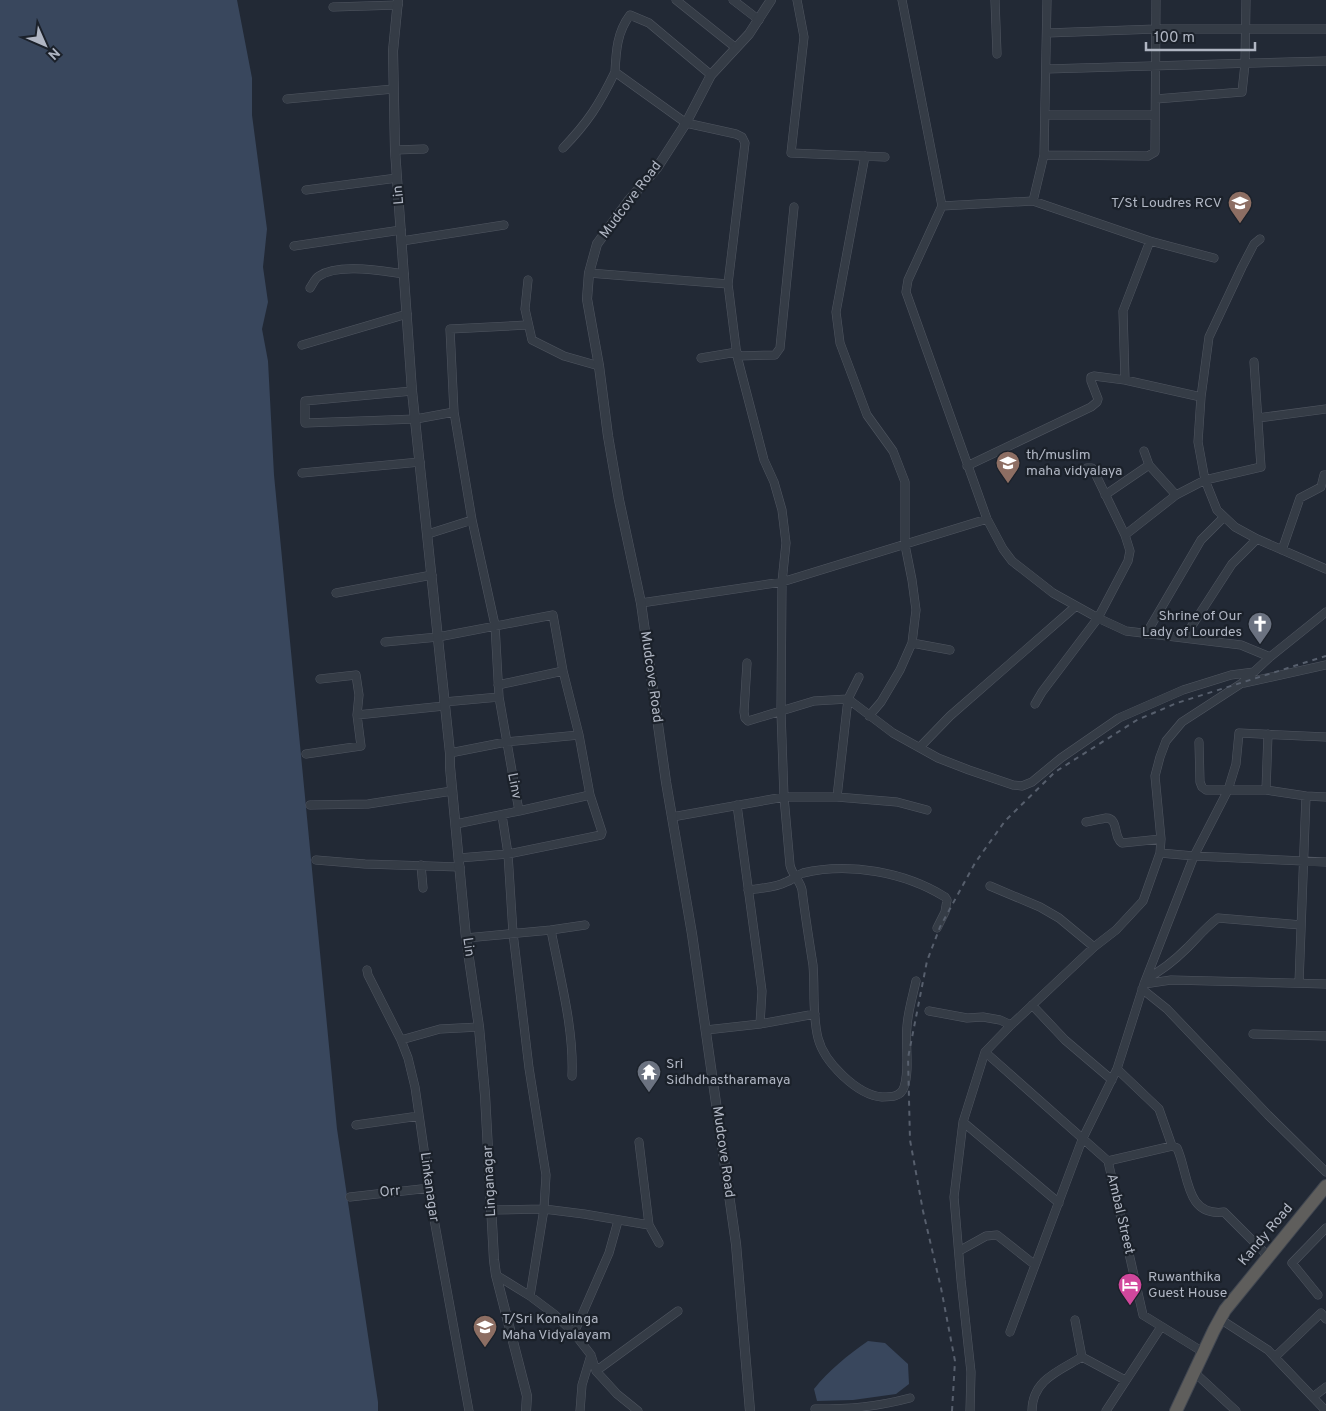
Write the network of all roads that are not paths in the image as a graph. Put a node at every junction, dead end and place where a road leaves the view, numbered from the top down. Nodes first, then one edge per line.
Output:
1 (676, 0) edge
2 (733, 0) edge
3 (771, 0) edge
4 (797, 0) edge
5 (902, 0) edge
6 (995, 0) edge
7 (1047, 0) edge
8 (1156, 0) edge
9 (1246, 0) edge
10 (398, 3) edge
11 (333, 7) dead end
12 (759, 20) junction
13 (1156, 29) junction
14 (1246, 29) junction
15 (1326, 29) edge
16 (1047, 33) junction
17 (736, 48) junction
18 (997, 54) dead end
19 (1326, 61) edge
20 (1245, 64) junction
21 (1156, 66) junction
22 (1046, 69) junction
23 (615, 72) junction
24 (711, 75) junction
25 (393, 89) junction
26 (287, 99) dead end
27 (1156, 100) junction
28 (1045, 115) junction
29 (1155, 115) junction
30 (686, 123) junction
31 (563, 148) dead end
32 (424, 149) dead end
33 (395, 150) junction
34 (1044, 155) junction
35 (864, 156) junction
36 (885, 157) dead end
37 (397, 178) junction
38 (306, 190) dead end
39 (1033, 201) junction
40 (942, 206) junction
41 (794, 207) dead end
42 (504, 225) dead end
43 (401, 230) junction
44 (1260, 239) dead end
45 (1150, 240) junction
46 (402, 241) junction
47 (294, 246) dead end
48 (1214, 258) dead end
49 (590, 273) junction
50 (404, 274) junction
51 (528, 280) dead end
52 (728, 284) junction
53 (310, 288) dead end
54 (407, 314) junction
55 (527, 325) junction
56 (302, 345) dead end
57 (737, 354) junction
58 (701, 358) dead end
59 (1254, 362) dead end
60 (599, 366) junction
61 (1125, 380) junction
62 (412, 390) junction
63 (1201, 397) junction
64 (1326, 409) edge
65 (454, 412) junction
66 (1258, 418) junction
67 (416, 419) junction
68 (1144, 451) dead end
69 (420, 462) junction
70 (1149, 465) junction
71 (967, 466) junction
72 (1087, 468) dead end
73 (302, 473) dead end
74 (1326, 475) edge
75 (1205, 480) junction
76 (1105, 495) junction
77 (1176, 495) junction
78 (1224, 517) junction
79 (987, 519) junction
80 (472, 520) junction
81 (428, 534) junction
82 (1125, 535) junction
83 (1256, 539) junction
84 (905, 545) junction
85 (1282, 550) junction
86 (1326, 569) edge
87 (432, 576) junction
88 (782, 582) junction
89 (336, 592) dead end
90 (641, 603) junction
91 (1076, 606) junction
92 (1326, 612) edge
93 (1098, 618) junction
94 (495, 625) junction
95 (1146, 634) junction
96 (438, 637) junction
97 (1184, 638) junction
98 (385, 642) dead end
99 (912, 643) junction
100 (950, 650) dead end
101 (1270, 657) junction
102 (747, 663) dead end
103 (1326, 665) edge
104 (563, 671) junction
105 (1254, 672) junction
106 (859, 677) dead end
107 (320, 679) dead end
108 (1242, 683) junction
109 (498, 685) junction
110 (499, 697) junction
111 (848, 699) junction
112 (444, 704) junction
113 (1035, 704) dead end
114 (781, 712) junction
115 (357, 715) junction
116 (869, 716) junction
117 (1268, 734) junction
118 (579, 735) junction
119 (1326, 737) edge
120 (506, 742) junction
121 (1199, 742) dead end
122 (920, 747) junction
123 (450, 753) junction
124 (306, 754) dead end
125 (1228, 790) junction
126 (1266, 790) junction
127 (452, 791) junction
128 (590, 795) junction
129 (1306, 796) junction
130 (784, 797) junction
131 (836, 797) junction
132 (1326, 797) edge
133 (310, 805) dead end
134 (736, 805) junction
135 (928, 810) dead end
136 (519, 811) junction
137 (502, 815) junction
138 (672, 817) junction
139 (1086, 822) dead end
140 (456, 824) junction
141 (1160, 839) junction
142 (1160, 853) junction
143 (508, 854) junction
144 (1194, 856) junction
145 (316, 860) dead end
146 (1304, 861) junction
147 (1326, 862) edge
148 (459, 863) junction
149 (421, 865) junction
150 (795, 876) junction
151 (990, 886) dead end
152 (423, 888) dead end
153 (748, 890) junction
154 (1302, 924) junction
155 (585, 925) dead end
156 (937, 928) dead end
157 (551, 930) junction
158 (513, 933) junction
159 (466, 938) junction
160 (1094, 947) junction
161 (368, 970) dead end
162 (916, 981) dead end
163 (1299, 983) junction
164 (1144, 984) junction
165 (1326, 984) edge
166 (1032, 1005) junction
167 (929, 1011) dead end
168 (815, 1014) junction
169 (760, 1024) junction
170 (1011, 1025) junction
171 (479, 1027) junction
172 (706, 1030) junction
173 (1253, 1034) dead end
174 (1326, 1036) edge
175 (401, 1040) junction
176 (985, 1052) junction
177 (1118, 1069) junction
178 (572, 1076) dead end
179 (1112, 1080) junction
180 (419, 1116) junction
181 (963, 1122) junction
182 (356, 1125) dead end
183 (1082, 1140) junction
184 (639, 1142) dead end
185 (1172, 1146) junction
186 (1108, 1161) junction
187 (1326, 1172) edge
188 (1326, 1186) edge
189 (430, 1188) junction
190 (350, 1197) dead end
191 (1059, 1203) junction
192 (544, 1209) junction
193 (491, 1210) junction
194 (618, 1221) junction
195 (648, 1225) junction
196 (1326, 1228) edge
197 (659, 1243) dead end
198 (958, 1251) junction
199 (1268, 1256) junction
200 (1035, 1265) junction
201 (496, 1275) junction
202 (1318, 1295) dead end
203 (530, 1296) junction
204 (678, 1311) dead end
205 (1220, 1319) junction
206 (1326, 1319) edge
207 (1075, 1320) dead end
208 (1162, 1327) junction
209 (1010, 1332) dead end
210 (574, 1333) junction
211 (1204, 1352) junction
212 (591, 1355) junction
213 (1082, 1357) junction
214 (1275, 1357) junction
215 (596, 1371) junction
216 (1194, 1372) junction
217 (1125, 1380) junction
218 (1326, 1387) edge
219 (1313, 1397) junction
220 (910, 1398) dead end
221 (815, 1409) dead end
222 (850, 1410) edge
223 (469, 1411) edge
224 (526, 1411) edge
225 (580, 1411) edge
226 (638, 1411) edge
227 (750, 1411) edge
228 (970, 1411) edge
229 (1032, 1411) edge
230 (1106, 1411) edge
231 (1176, 1411) edge
232 (1236, 1411) edge
233 (1326, 1411) edge

1 - 17 street
2 - 12 street
3 - 12 street, Mudcove Road
4 - 35 street
5 - 40 street
6 - 18 street
7 - 16 street
8 - 13 street
9 - 14 street
10 - 11 street
10 - 25 street, Lin
12 - 17 street, Mudcove Road
13 - 14 street
13 - 16 street
13 - 21 street
14 - 15 street
14 - 20 street
16 - 22 street
17 - 24 street, Mudcove Road
19 - 20 street
20 - 21 street
20 - 27 street
21 - 22 street
21 - 27 street
22 - 28 street
23 - 24 street
23 - 30 street
23 - 31 street
24 - 30 street, Mudcove Road
25 - 26 street
25 - 33 street, Lin
27 - 29 street
28 - 29 street
28 - 34 street
29 - 34 street
30 - 49 street, Mudcove Road
30 - 52 street
32 - 33 street
33 - 37 street, Lin
34 - 39 street
35 - 36 street
35 - 84 street
37 - 38 street
37 - 43 street, Lin
39 - 40 street
39 - 45 street
40 - 71 street
41 - 57 street
42 - 46 street
43 - 46 street, Lin
43 - 47 street
44 - 63 street
45 - 48 street
45 - 61 street
46 - 50 street, Lin
49 - 52 street
49 - 60 street, Mudcove Road
50 - 53 street
50 - 54 street, Lin
51 - 55 street
52 - 57 street
54 - 56 street
54 - 62 street, Lin
55 - 60 street
55 - 65 street
57 - 58 street
57 - 88 street
59 - 66 street
60 - 90 street, Mudcove Road
61 - 63 street
61 - 71 street
62 - 67 street, Lin
62 - 67 street
63 - 75 street
64 - 66 street
65 - 67 street
65 - 80 street
66 - 75 street
67 - 69 street, Lin
68 - 70 street
69 - 73 street
69 - 81 street, Lin
70 - 76 street
70 - 77 street
71 - 79 street
72 - 76 street
74 - 85 street
75 - 77 street
75 - 78 street
76 - 82 street
77 - 82 street
78 - 83 street
78 - 95 street
79 - 84 street
79 - 91 street
80 - 81 street
80 - 94 street
81 - 87 street, Lin
82 - 93 street
83 - 85 street
83 - 97 street
84 - 88 street
84 - 99 street
85 - 86 street
87 - 89 street
87 - 96 street, Lin
88 - 90 street
88 - 114 street
90 - 138 street, Mudcove Road
91 - 93 street
91 - 122 street
92 - 101 street
93 - 95 street
93 - 113 street
94 - 96 street
94 - 104 street
94 - 109 street
95 - 97 street
96 - 98 street
96 - 112 street, Lin
97 - 101 street
99 - 100 street
99 - 116 street
101 - 105 street
102 - 114 street
103 - 108 street
104 - 109 street
104 - 118 street
105 - 108 street
105 - 122 street
106 - 111 street
107 - 115 street
108 - 141 street
109 - 110 street
110 - 112 street
110 - 120 street, Linv
111 - 114 street
111 - 116 street
111 - 131 street
112 - 115 street
112 - 123 street, Lin
114 - 130 street
115 - 124 street
116 - 122 street
117 - 119 street
117 - 125 street
117 - 126 street
118 - 120 street
118 - 128 street
120 - 123 street
120 - 136 street, Linv
121 - 125 street
123 - 127 street, Lin
125 - 126 street
125 - 144 street
126 - 129 street
127 - 133 street
127 - 140 street, Lin
128 - 136 street
128 - 143 street
129 - 132 street
129 - 146 street
130 - 131 street
130 - 134 street
130 - 150 street
131 - 135 street
134 - 138 street
134 - 153 street
136 - 137 street, Linv
137 - 140 street, Linv
137 - 143 street
138 - 172 street, Mudcove Road
139 - 141 street
140 - 148 street, Lin
141 - 142 street
142 - 144 street
142 - 160 street
143 - 148 street
143 - 158 street
144 - 146 street
144 - 164 street
145 - 149 street
146 - 147 street
146 - 154 street
148 - 149 street
148 - 159 street, Lin
149 - 152 street
150 - 153 street
150 - 156 street
150 - 168 street
151 - 160 street
153 - 169 street
154 - 163 street
154 - 164 street
155 - 157 street
157 - 158 street
157 - 178 street
158 - 159 street
158 - 192 street
159 - 171 street, Lin
160 - 166 street
161 - 175 street, Linkanagar
162 - 168 street
163 - 164 street
163 - 165 street
164 - 177 street
164 - 187 street
166 - 170 street
166 - 179 street
167 - 170 street
168 - 169 street
169 - 172 street
170 - 176 street
171 - 175 street
171 - 193 street, Linganagar
172 - 227 street, Mudcove Road
173 - 174 street
175 - 180 street, Linkanagar
176 - 181 street
176 - 183 street
177 - 179 street
177 - 185 street
179 - 183 street
180 - 182 street
180 - 189 street, Linkanagar
181 - 191 street
181 - 198 street
183 - 186 street
183 - 191 street
184 - 195 street
185 - 186 street
185 - 199 street
186 - 208 street, Ambal Street
188 - 199 highway, Kandy Road
189 - 190 street, Orr
189 - 223 street, Linkanagar
191 - 200 street
192 - 193 street
192 - 194 street
192 - 203 street
193 - 201 street, Linganagar
194 - 195 street
194 - 210 street
195 - 197 street
196 - 202 street
198 - 200 street
198 - 228 street
199 - 205 highway, Kandy Road
200 - 209 street
201 - 203 street
201 - 224 street, Linganagar
203 - 210 street
204 - 215 street
205 - 211 highway, Kandy Road
205 - 214 street
206 - 214 street
207 - 213 street
208 - 211 street, Ambal Street
208 - 217 street
210 - 212 street
211 - 216 highway, Kandy Road
212 - 215 street
212 - 225 street
213 - 217 street
213 - 229 street
214 - 219 street
215 - 226 street
216 - 231 highway, Kandy Road
216 - 232 street
217 - 230 street
218 - 219 street
219 - 233 street
220 - 222 street
221 - 222 street

